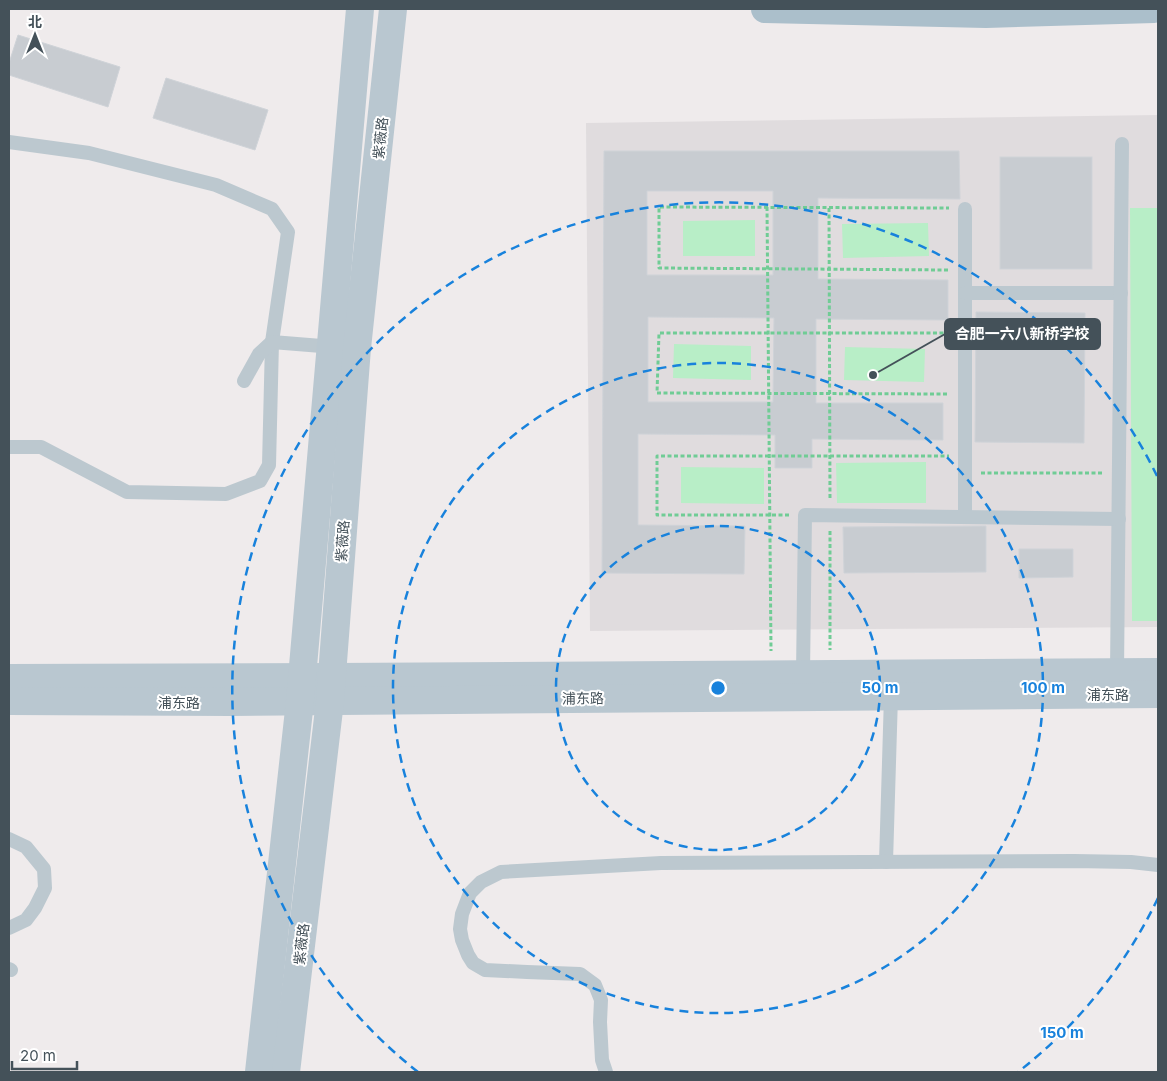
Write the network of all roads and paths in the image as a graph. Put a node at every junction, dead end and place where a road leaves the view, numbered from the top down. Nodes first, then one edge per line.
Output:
1 (360, 9) edge
2 (394, 9) edge
3 (765, 9) edge
4 (1154, 9) edge
5 (9, 142) edge
6 (1122, 144) dead end
7 (767, 207) junction
8 (829, 208) junction
9 (965, 209) joint
10 (965, 270) junction
11 (965, 293) junction
12 (1121, 293) junction
13 (768, 333) junction
14 (830, 333) junction
15 (965, 333) junction
16 (272, 342) junction
17 (330, 346) junction
18 (357, 348) junction
19 (244, 381) dead end
20 (965, 394) junction
21 (9, 447) edge
22 (965, 456) junction
23 (965, 473) junction
24 (1120, 473) junction
25 (805, 515) junction
26 (830, 516) junction
27 (965, 517) junction
28 (1119, 518) junction
29 (1158, 672) edge
30 (1117, 673) junction
31 (803, 674) junction
32 (830, 674) junction
33 (771, 675) junction
34 (9, 678) edge
35 (301, 689) junction
36 (331, 689) junction
37 (1158, 694) edge
38 (891, 696) junction
39 (9, 701) edge
40 (9, 838) edge
41 (886, 862) junction
42 (1158, 865) edge
43 (9, 928) edge
44 (259, 1072) edge
45 (286, 1072) edge
46 (606, 1072) edge

1 - 17 street, 紫薇路
2 - 18 street, 紫薇路
3 - 4 main road
5 - 16 lane
6 - 12 lane
7 - 8 path
7 - 10 path
7 - 13 path
8 - 9 path
8 - 14 path
9 - 10 lane
10 - 11 lane
11 - 12 lane
11 - 15 lane
12 - 24 lane
13 - 14 path
13 - 20 path
13 - 33 path
14 - 15 path
14 - 26 path
15 - 20 lane
16 - 17 lane
16 - 19 lane
16 - 21 lane
17 - 18 lane
17 - 35 street, 紫薇路
18 - 36 street, 紫薇路
20 - 22 lane
22 - 23 lane
22 - 25 path
23 - 24 path
23 - 27 lane
24 - 28 lane
25 - 26 lane
25 - 31 lane
26 - 27 lane
26 - 32 path
27 - 28 lane
28 - 30 lane
29 - 30 street, 浦东路
30 - 32 street, 浦东路
31 - 32 street, 浦东路
31 - 33 street, 浦东路
33 - 36 street, 浦东路
34 - 35 street, 浦东路
35 - 36 street, 浦东路
35 - 39 street, 浦东路
35 - 44 street, 紫薇路
36 - 38 street, 浦东路
36 - 45 street, 紫薇路
37 - 38 street, 浦东路
38 - 41 lane
40 - 43 lane
41 - 42 lane
41 - 46 lane

